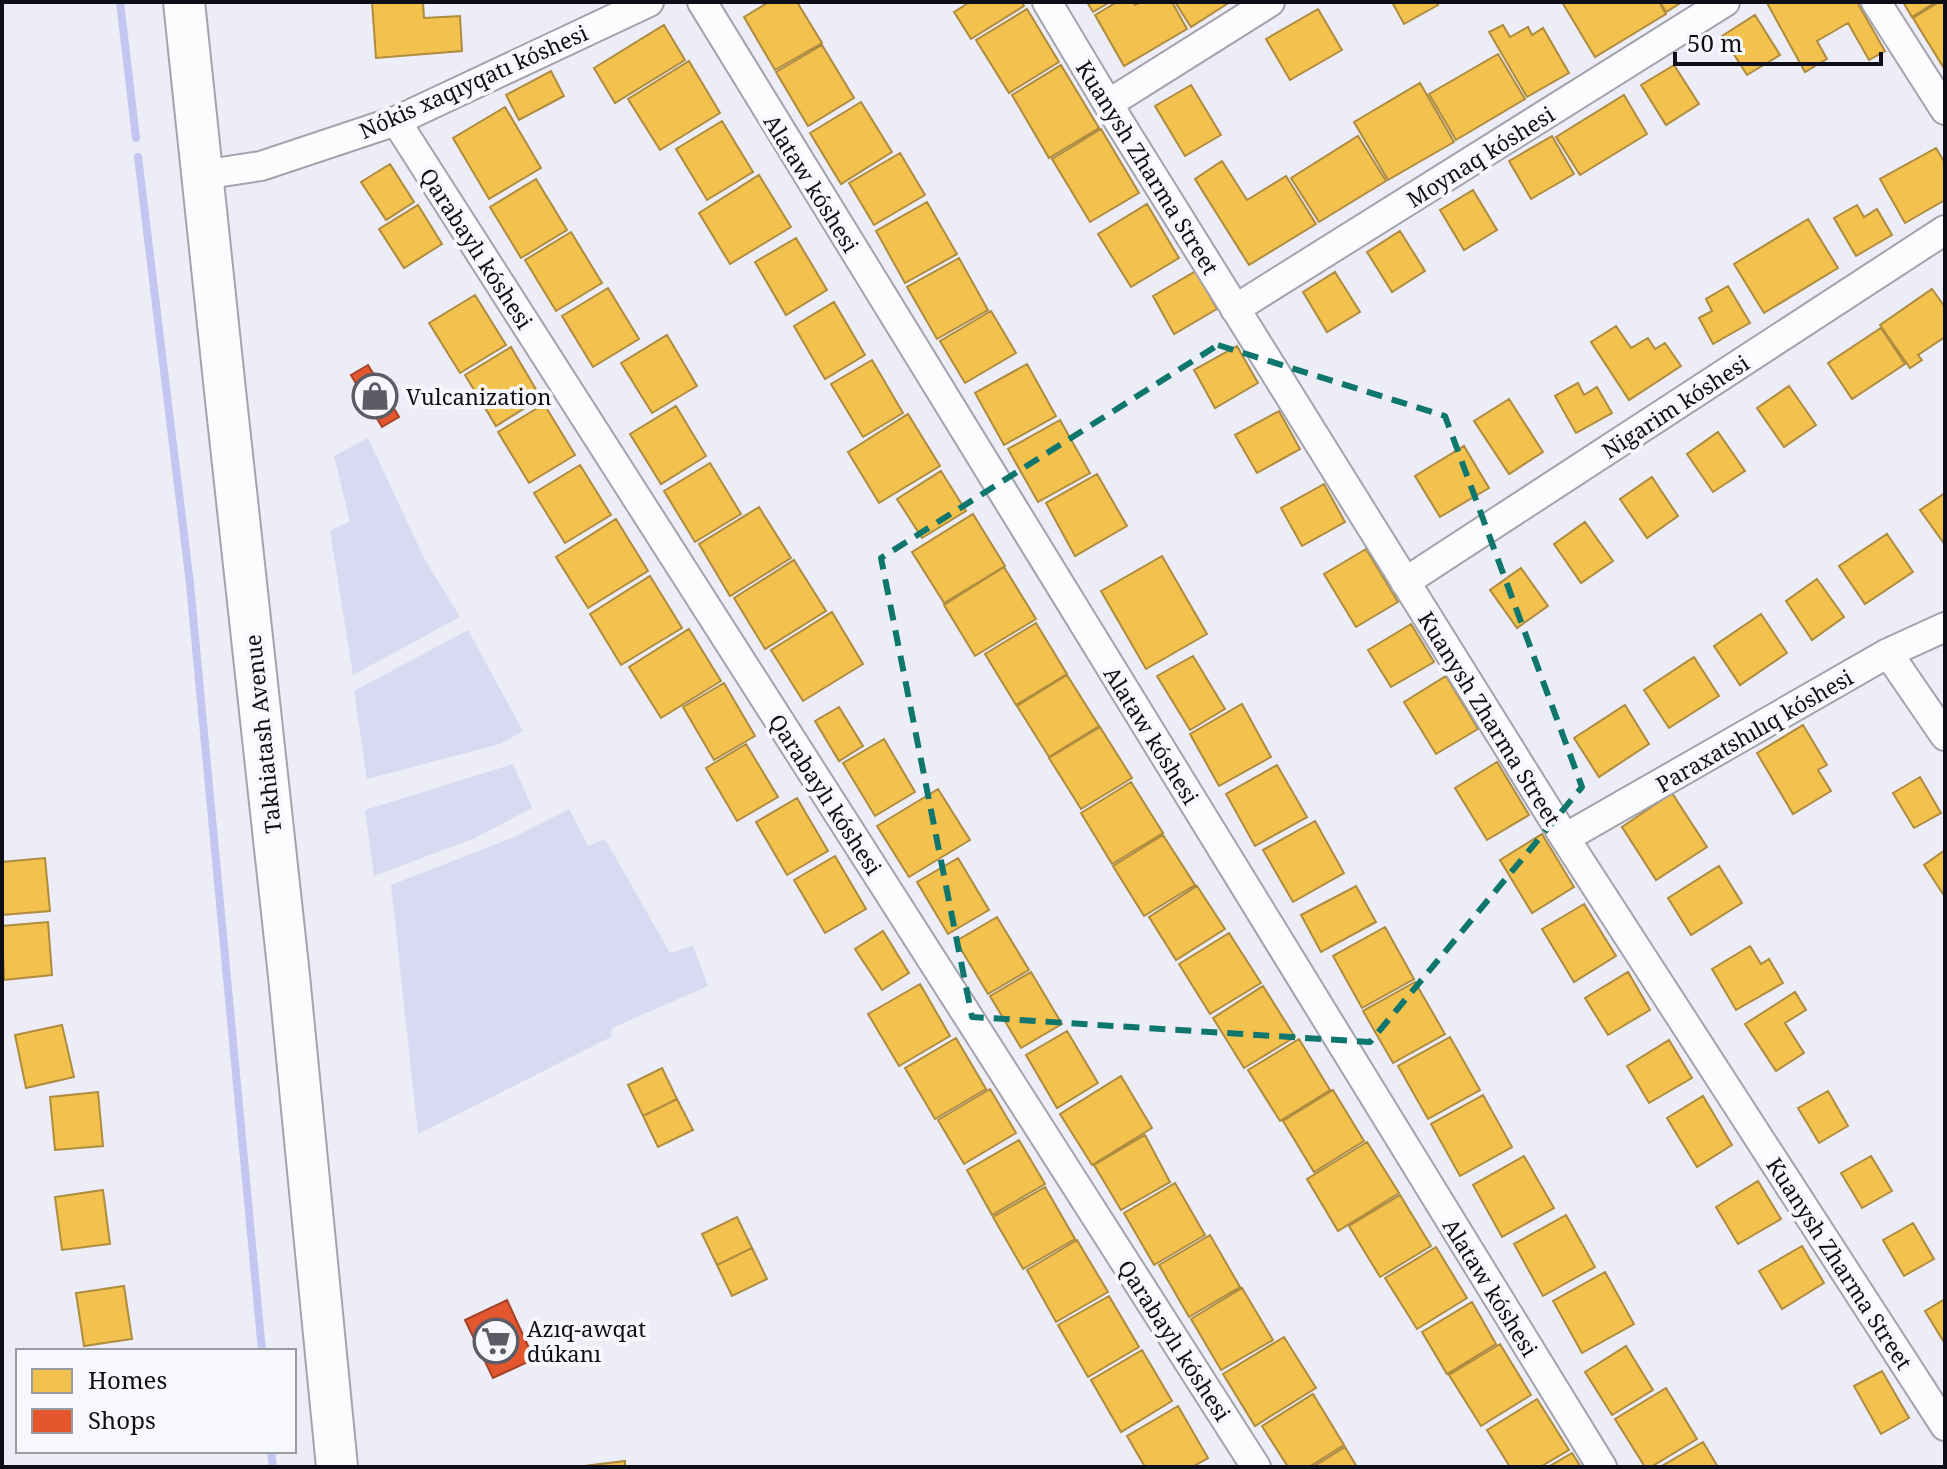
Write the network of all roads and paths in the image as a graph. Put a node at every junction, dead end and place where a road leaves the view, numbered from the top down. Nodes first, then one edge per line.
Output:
1 (184, 2) edge
2 (649, 2) edge
3 (702, 2) edge
4 (1047, 2) edge
5 (1270, 2) edge
6 (1725, 2) edge
7 (1876, 2) edge
8 (1108, 104) junction
9 (1945, 110) edge
10 (396, 121) junction
11 (202, 175) junction
12 (1945, 230) edge
13 (1235, 309) junction
14 (1405, 582) junction
15 (1945, 627) edge
16 (1888, 653) junction
17 (1945, 736) edge
18 (1565, 838) junction
19 (1945, 1426) edge
20 (337, 1467) edge
21 (1256, 1467) edge
22 (1602, 1467) edge

1 - 11 highway, Takhiatash Avenue
2 - 10 street, Nókis xaqıyqatı kóshesi
3 - 22 street, Alataw kóshesi
4 - 8 street, Kuanysh Zharma Street
5 - 8 street
6 - 13 street, Moynaq kóshesi
7 - 9 street
8 - 13 street, Kuanysh Zharma Street
10 - 11 street, Nókis xaqıyqatı kóshesi
10 - 21 street, Qarabaylı kóshesi
11 - 20 highway, Takhiatash Avenue
12 - 14 street, Nigarim kóshesi
13 - 14 street, Kuanysh Zharma Street
14 - 18 street, Kuanysh Zharma Street
15 - 16 street, Paraxatshılıq kóshesi
16 - 17 street
16 - 18 street, Paraxatshılıq kóshesi
18 - 19 street, Kuanysh Zharma Street

